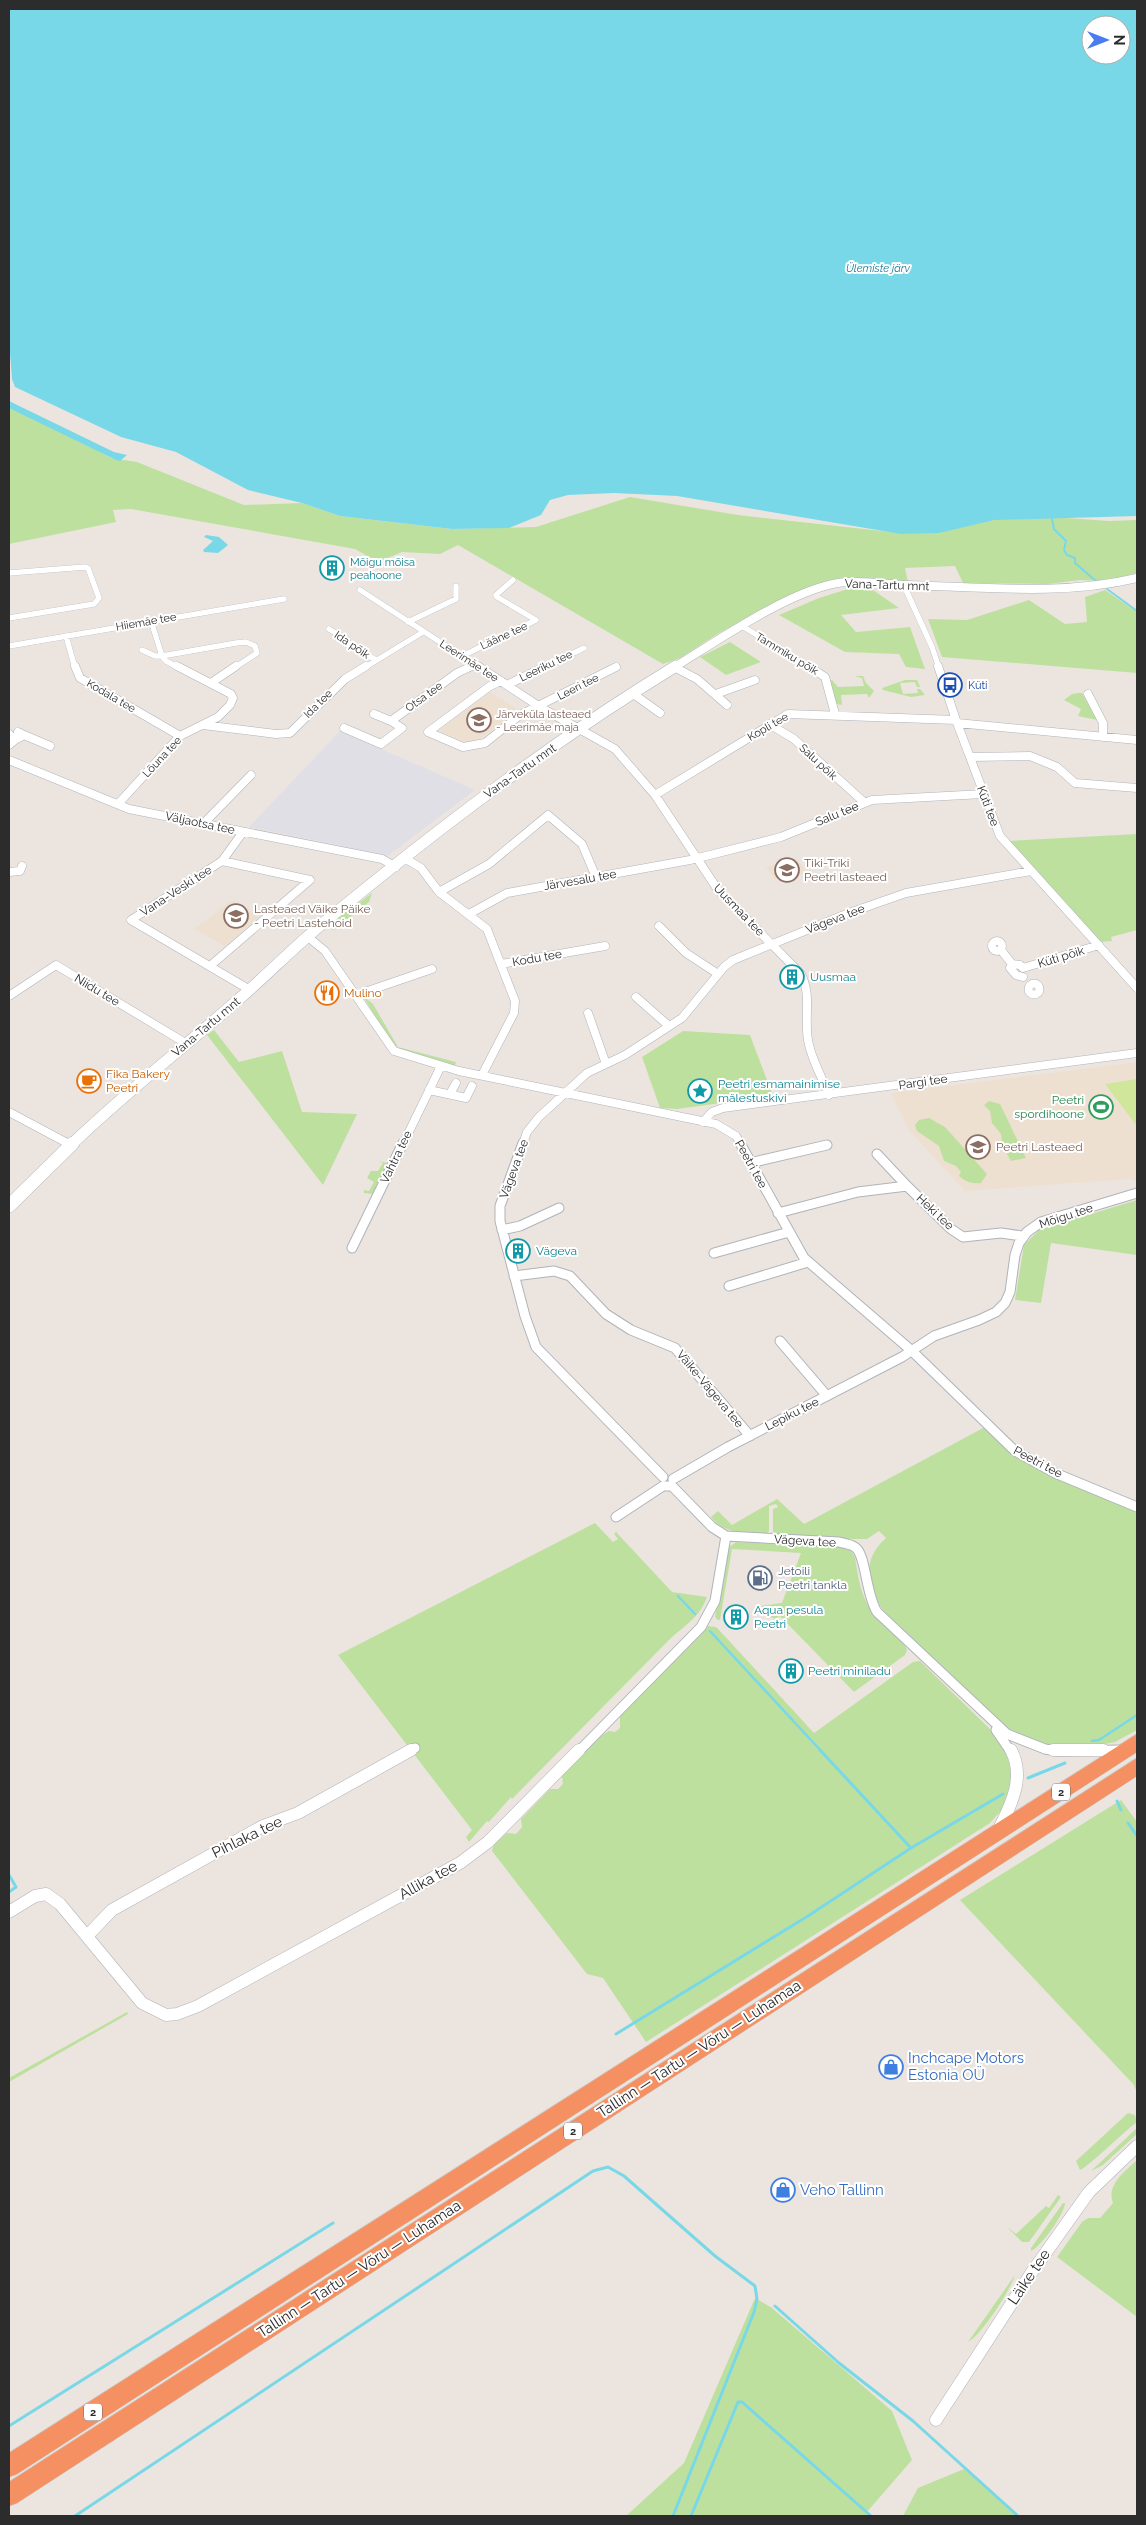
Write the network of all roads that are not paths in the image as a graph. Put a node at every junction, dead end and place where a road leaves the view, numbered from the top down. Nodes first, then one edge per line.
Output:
1 (9, 573) edge
2 (1137, 578) edge
3 (512, 580) dead end
4 (456, 586) dead end
5 (906, 586) junction
6 (360, 590) dead end
7 (284, 599) dead end
8 (9, 618) edge
9 (151, 622) junction
10 (408, 622) junction
11 (742, 626) junction
12 (329, 629) dead end
13 (423, 632) junction
14 (66, 636) junction
15 (9, 646) edge
16 (584, 648) dead end
17 (142, 650) dead end
18 (162, 656) junction
19 (462, 656) junction
20 (376, 660) junction
21 (475, 665) junction
22 (674, 667) junction
23 (616, 668) dead end
24 (755, 680) dead end
25 (210, 683) junction
26 (504, 683) junction
27 (632, 693) junction
28 (716, 694) junction
29 (1088, 694) dead end
30 (233, 698) joint
31 (727, 705) dead end
32 (540, 706) junction
33 (374, 714) dead end
34 (660, 714) dead end
35 (835, 714) junction
36 (391, 721) junction
37 (957, 722) junction
38 (769, 724) junction
39 (203, 725) junction
40 (344, 728) dead end
41 (579, 730) junction
42 (9, 734) edge
43 (180, 736) junction
44 (1103, 737) junction
45 (15, 740) junction
46 (1137, 740) edge
47 (9, 745) edge
48 (50, 746) dead end
49 (970, 757) junction
50 (9, 760) edge
51 (252, 775) dead end
52 (1137, 788) edge
53 (983, 794) junction
54 (654, 795) junction
55 (865, 803) junction
56 (118, 804) junction
57 (204, 824) junction
58 (243, 832) junction
59 (695, 857) junction
60 (406, 859) junction
61 (222, 861) junction
62 (22, 866) dead end
63 (396, 867) junction
64 (9, 872) edge
65 (1031, 872) junction
66 (596, 878) junction
67 (439, 892) junction
68 (468, 914) junction
69 (659, 926) dead end
70 (308, 937) junction
71 (772, 943) junction
72 (1099, 945) junction
73 (604, 946) dead end
74 (1001, 950) dead end
75 (501, 964) junction
76 (1012, 964) joint
77 (210, 966) junction
78 (432, 969) dead end
79 (1023, 972) junction
80 (718, 974) junction
81 (1030, 985) dead end
82 (1137, 988) edge
83 (250, 990) junction
84 (356, 995) junction
85 (9, 996) edge
86 (636, 997) dead end
87 (588, 1012) dead end
88 (669, 1026) junction
89 (187, 1044) junction
90 (1137, 1053) edge
91 (606, 1064) junction
92 (441, 1066) junction
93 (482, 1075) junction
94 (456, 1083) dead end
95 (472, 1086) dead end
96 (429, 1090) junction
97 (450, 1094) junction
98 (563, 1094) junction
99 (828, 1094) junction
100 (728, 1108) junction
101 (9, 1112) edge
102 (703, 1122) junction
103 (716, 1124) junction
104 (70, 1145) junction
105 (827, 1145) dead end
106 (877, 1154) dead end
107 (750, 1164) junction
108 (908, 1186) junction
109 (1137, 1193) edge
110 (9, 1206) edge
111 (559, 1208) dead end
112 (778, 1213) junction
113 (502, 1230) junction
114 (789, 1232) junction
115 (1022, 1236) junction
116 (352, 1248) dead end
117 (714, 1253) dead end
118 (808, 1262) junction
119 (514, 1276) junction
120 (729, 1286) dead end
121 (780, 1341) dead end
122 (912, 1351) junction
123 (827, 1396) junction
124 (750, 1436) junction
125 (668, 1482) junction
126 (1137, 1507) edge
127 (616, 1517) dead end
128 (726, 1536) junction
129 (965, 1697) junction
130 (415, 1748) dead end
131 (1133, 1753) edge
132 (996, 1833) junction
133 (46, 1894) joint
134 (9, 1912) edge
135 (87, 1936) junction
136 (1137, 2146) edge
137 (936, 2420) dead end
138 (9, 2466) edge
139 (9, 2495) edge

1 - 8 street
2 - 5 street, Vana-Tartu mnt
3 - 19 street, Lääne tee
4 - 10 street
5 - 11 street, Vana-Tartu mnt
5 - 37 street, Küti tee
6 - 10 street, Leerimäe tee
7 - 9 street, Hiiemäe tee
9 - 14 street, Hiiemäe tee
9 - 18 street
10 - 13 street, Leerimäe tee
11 - 22 street, Vana-Tartu mnt
11 - 35 street, Tammiku põik
12 - 20 street, Ida põik
13 - 19 street, Leerimäe tee
13 - 20 street, Ida tee
14 - 15 street, Hiiemäe tee
14 - 43 street, Kodala tee
16 - 26 street, Leeriku tee
17 - 18 street
18 - 25 street
18 - 25 street
19 - 21 street, Leerimäe tee
20 - 39 street, Ida tee
21 - 26 street, Leerimäe tee
21 - 36 street, Otsa tee
22 - 27 street, Vana-Tartu mnt
22 - 28 street
23 - 32 street, Leeri tee
24 - 28 street
25 - 30 street
26 - 32 street, Leerimäe tee
26 - 32 street, Leeriku tee
27 - 34 street
27 - 41 street, Vana-Tartu mnt
28 - 31 street
29 - 44 street
30 - 39 street, Lõuna tee
32 - 41 street, Leerimäe tee
33 - 36 street
35 - 37 street, Kopli tee
35 - 38 street, Kopli tee
36 - 40 street
37 - 44 street, Kopli tee
37 - 49 street, Küti tee
38 - 54 street, Kopli tee
38 - 55 street, Salu põik
39 - 43 street, Lõuna tee
41 - 54 street, Uusmaa tee
41 - 60 street, Vana-Tartu mnt
42 - 45 street
43 - 56 street, Lõuna tee
44 - 46 street, Kopli tee
45 - 47 street
45 - 48 street
49 - 52 street
49 - 53 street, Küti tee
50 - 56 street, Väljaotsa tee
51 - 57 street
53 - 55 street, Salu tee
53 - 65 street, Küti tee
54 - 59 street, Uusmaa tee
55 - 59 street, Salu tee
56 - 57 street, Väljaotsa tee
57 - 58 street, Väljaotsa tee
58 - 61 street, Vana-Veski tee
58 - 63 street, Väljaotsa tee
59 - 66 street, Järvesalu tee
59 - 71 street, Uusmaa tee
60 - 63 street, Vana-Tartu mnt
60 - 67 street
61 - 77 street, Vana-Veski tee
61 - 77 street, Vana-Veski tee
62 - 64 street
63 - 70 street, Vana-Tartu mnt
65 - 71 street, Vägeva tee
65 - 72 street, Küti tee
66 - 67 street
66 - 68 street, Järvesalu tee
67 - 68 street
68 - 75 street
69 - 80 street
70 - 83 street, Vana-Tartu mnt
70 - 84 street, Peetri tee
71 - 80 street, Vägeva tee
71 - 99 street, Uusmaa tee
72 - 79 street, Küti põik
72 - 82 street, Küti tee
73 - 75 street, Kodu tee
74 - 76 street
75 - 93 street, Kodu tee
76 - 79 street
77 - 83 street, Vana-Veski tee
78 - 84 street
79 - 81 street, Küti põik
80 - 88 street, Vägeva tee
83 - 89 street, Vana-Tartu mnt
84 - 92 street, Peetri tee
85 - 89 street, Niidu tee
86 - 88 street
87 - 91 street
88 - 91 street, Vägeva tee
89 - 104 street, Vana-Tartu mnt
90 - 99 street, Pargi tee
91 - 98 street, Vägeva tee
92 - 93 street, Peetri tee
92 - 96 street, Vahtra tee
93 - 98 street, Peetri tee
94 - 97 street
95 - 97 street
96 - 97 street
96 - 116 street, Vahtra tee
98 - 102 street, Peetri tee
98 - 113 street, Vägeva tee
99 - 100 street, Pargi tee
100 - 102 street, Pargi tee
100 - 103 street
101 - 104 street
102 - 103 street, Peetri tee
103 - 107 street, Peetri tee
104 - 110 street, Vana-Tartu mnt
105 - 107 street
106 - 108 street, Heki tee
107 - 112 street, Peetri tee
108 - 112 street, Heki tee
108 - 115 street, Heki tee
109 - 115 street, Mõigu tee
111 - 113 street
112 - 114 street, Peetri tee
113 - 119 street, Vägeva tee
114 - 117 street
114 - 118 street, Peetri tee
115 - 122 street
118 - 120 street
118 - 122 street, Peetri tee
119 - 124 street, Väike-Vägeva tee
119 - 125 street, Vägeva tee
121 - 123 street
122 - 123 street, Lepiku tee
122 - 126 street, Peetri tee
123 - 124 street, Lepiku tee
124 - 125 street, Lepiku tee
125 - 127 street, Lepiku tee
125 - 128 street, Vägeva tee
128 - 129 street, Vägeva tee
128 - 135 street, Allika tee
129 - 131 street, Vägeva tee
129 - 132 street, Vägeva tee
130 - 135 street, Pihlaka tee
131 - 132 highway, Tallinn — Tartu — Võru — Luhamaa / 2
131 - 139 highway, Tallinn — Tartu — Võru — Luhamaa / 2
132 - 138 highway, Tallinn — Tartu — Võru — Luhamaa / 2
133 - 134 street
133 - 135 street, Allika tee
136 - 137 street, Läike tee

